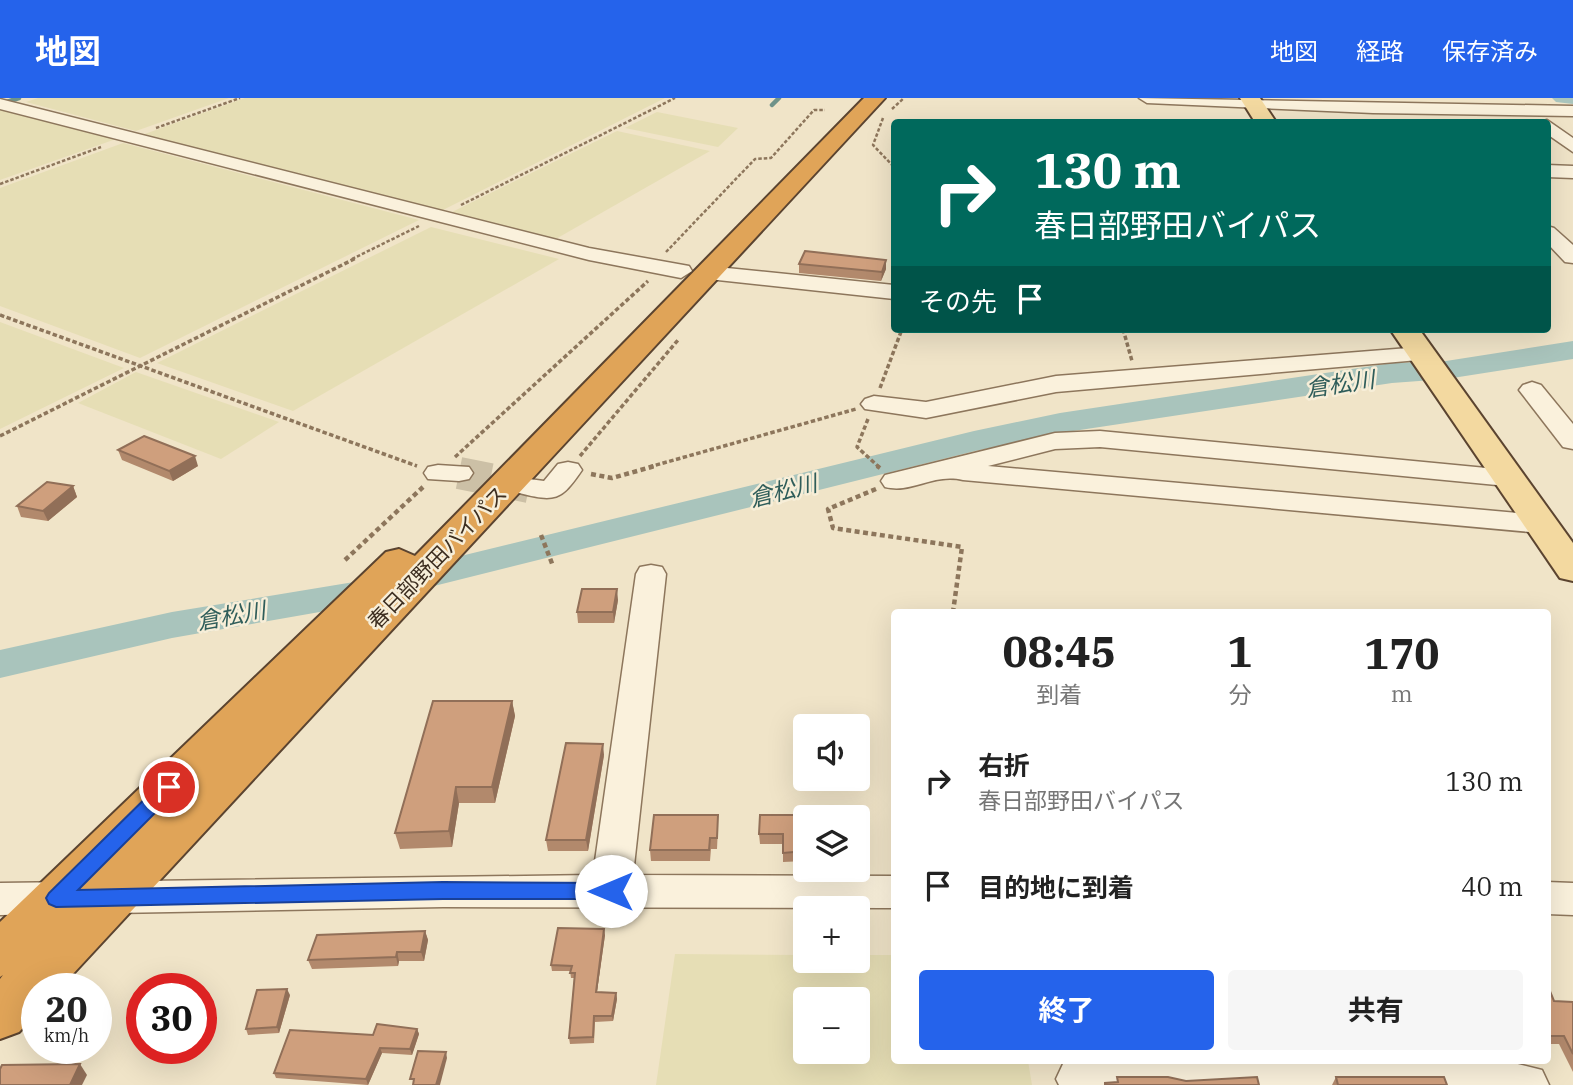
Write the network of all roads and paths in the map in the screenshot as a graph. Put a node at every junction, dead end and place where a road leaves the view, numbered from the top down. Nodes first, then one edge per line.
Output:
1 (240, 98) edge
2 (675, 98) edge
3 (855, 98) edge
4 (875, 98) edge
5 (904, 98) edge
6 (1147, 98) edge
7 (1251, 100) edge
8 (4, 105) edge
9 (1418, 109) junction
10 (825, 110) dead end
11 (1528, 110) junction
12 (1573, 111) edge
13 (1263, 119) edge
14 (1430, 119) edge
15 (1540, 119) edge
16 (1551, 128) edge
17 (131, 137) junction
18 (1573, 146) edge
19 (891, 162) edge
20 (1551, 171) edge
21 (1573, 172) edge
22 (0, 184) edge
23 (439, 216) junction
24 (1551, 236) edge
25 (1573, 257) edge
26 (676, 269) junction
27 (891, 292) edge
28 (0, 315) edge
29 (1124, 333) edge
30 (1407, 333) edge
31 (681, 337) dead end
32 (138, 367) junction
33 (1431, 369) junction
34 (1137, 376) junction
35 (1532, 390) dead end
36 (874, 404) joint
37 (0, 436) edge
38 (1573, 441) edge
39 (858, 447) dead end
40 (568, 470) junction
41 (941, 470) junction
42 (449, 473) junction
43 (1507, 478) junction
44 (895, 481) junction
45 (529, 487) tunnel mouth
46 (1541, 524) junction
47 (541, 535) dead end
48 (345, 560) dead end
49 (553, 566) dead end
50 (1573, 570) edge
51 (651, 575) dead end
52 (953, 609) edge
53 (611, 891) junction
54 (891, 892) edge
55 (112, 897) junction
56 (56, 898) junction
57 (1551, 898) edge
58 (0, 899) edge
59 (1573, 899) edge
60 (0, 955) edge
61 (0, 1016) edge
62 (1078, 1075) edge
63 (1271, 1080) edge
64 (1526, 1085) edge

1 - 17 path
2 - 23 path
3 - 26 highway, 春日部野田バイパス
4 - 26 highway, 春日部野田バイパス
5 - 19 path
6 - 7 street
7 - 9 street
7 - 13 main road
8 - 17 street
9 - 11 street
9 - 14 street
10 - 26 path
11 - 12 street
11 - 15 street
16 - 18 street
17 - 22 path
17 - 23 street
20 - 21 street
23 - 26 street
23 - 32 path
24 - 25 street
26 - 27 street
26 - 42 path
26 - 55 highway, 春日部野田バイパス
26 - 56 highway, 春日部野田バイパス
28 - 32 path
29 - 34 path
30 - 33 main road
31 - 40 path
32 - 37 path
32 - 42 path
33 - 34 street
33 - 43 main road
34 - 36 street
35 - 38 street
36 - 40 path
39 - 44 path
40 - 45 street
41 - 43 street
41 - 44 street
41 - 46 street
42 - 48 path
43 - 46 main road
44 - 52 path
46 - 50 main road
47 - 49 path
51 - 53 street
53 - 54 street
53 - 55 street
55 - 56 street
55 - 61 highway, 春日部野田バイパス
56 - 58 street
56 - 60 highway, 春日部野田バイパス
57 - 59 street
62 - 63 street
63 - 64 street

